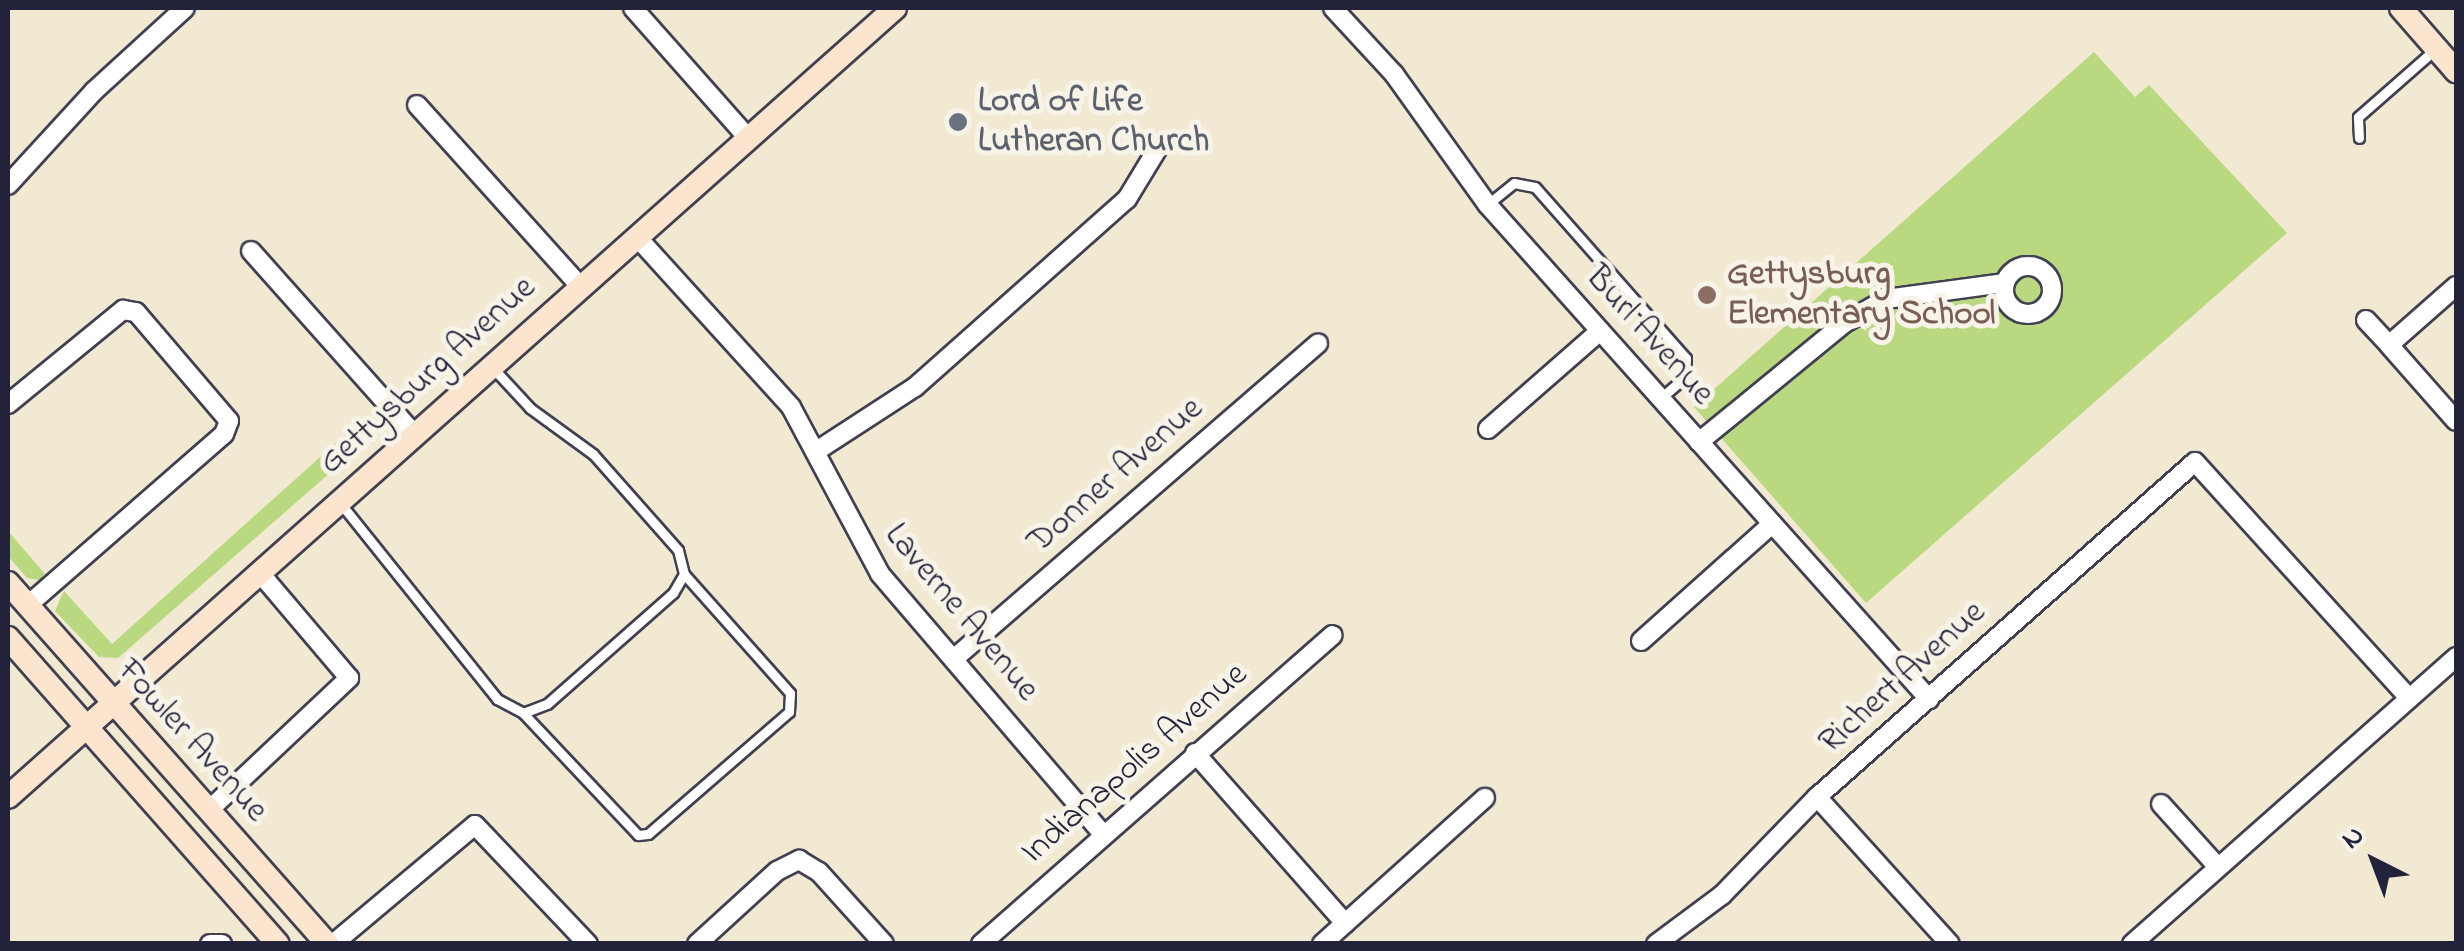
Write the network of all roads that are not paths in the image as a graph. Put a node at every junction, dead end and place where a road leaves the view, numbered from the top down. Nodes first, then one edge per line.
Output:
1 (184, 8) edge
2 (632, 8) edge
3 (896, 8) edge
4 (1333, 8) edge
5 (2401, 8) edge
6 (2449, 57) edge
7 (417, 105) dead end
8 (748, 138) junction
9 (2360, 138) dead end
10 (1161, 143) dead end
11 (8, 185) edge
12 (1488, 204) junction
13 (637, 237) junction
14 (250, 250) dead end
15 (2005, 283) dead end
16 (581, 286) junction
17 (2456, 286) edge
18 (2366, 320) dead end
19 (1600, 330) junction
20 (1318, 343) dead end
21 (2389, 345) junction
22 (491, 367) junction
23 (1660, 398) junction
24 (8, 404) edge
25 (2456, 421) edge
26 (1488, 429) dead end
27 (416, 435) junction
28 (1699, 442) junction
29 (818, 450) junction
30 (339, 502) junction
31 (1772, 524) junction
32 (259, 572) junction
33 (684, 574) junction
34 (8, 583) edge
35 (27, 606) junction
36 (1332, 634) dead end
37 (8, 638) edge
38 (1641, 640) dead end
39 (2456, 656) edge
40 (956, 657) junction
41 (2409, 698) junction
42 (1928, 699) junction
43 (112, 703) junction
44 (523, 713) junction
45 (87, 726) junction
46 (1195, 752) junction
47 (8, 797) edge
48 (1485, 798) dead end
49 (1818, 798) junction
50 (2162, 804) dead end
51 (208, 812) junction
52 (1103, 834) junction
53 (2218, 867) junction
54 (1345, 923) junction
55 (278, 944) edge
56 (330, 944) edge
57 (588, 944) edge
58 (697, 944) edge
59 (884, 944) edge
60 (981, 944) edge
61 (1322, 944) edge
62 (1656, 944) edge
63 (1950, 944) edge
64 (2132, 944) edge

1 - 11 street
2 - 8 street
3 - 8 street, Gettysburg Avenue
4 - 12 street, Burl Avenue
5 - 6 street
6 - 9 lane
7 - 16 street
8 - 13 street, Gettysburg Avenue
10 - 29 street
12 - 19 street, Burl Avenue
12 - 23 lane
13 - 16 street, Gettysburg Avenue
13 - 29 street, Laverne Avenue
14 - 27 street
15 - 28 street
16 - 22 street, Gettysburg Avenue
17 - 21 street
18 - 21 street
19 - 23 street, Burl Avenue
19 - 26 street
20 - 40 street, Donner Avenue
21 - 25 street
22 - 27 street, Gettysburg Avenue
22 - 33 lane
23 - 28 street, Burl Avenue
24 - 35 street
27 - 30 street, Gettysburg Avenue
28 - 31 street, Burl Avenue
29 - 40 street, Laverne Avenue
30 - 32 street, Gettysburg Avenue
30 - 44 lane
31 - 38 street
31 - 42 street, Burl Avenue
32 - 43 street, Gettysburg Avenue
32 - 51 street
33 - 44 lane
33 - 44 lane
34 - 35 street, Fowler Avenue
35 - 43 street, Fowler Avenue
36 - 46 street, Indianapolis Avenue
37 - 45 street, Fowler Avenue
39 - 41 street
40 - 52 street, Laverne Avenue
41 - 42 street, Richert Avenue
41 - 53 street
42 - 49 street, Richert Avenue
43 - 45 street, Gettysburg Avenue
43 - 51 street, Fowler Avenue
45 - 47 street, Gettysburg Avenue
45 - 55 street, Fowler Avenue
46 - 52 street, Indianapolis Avenue
46 - 54 street
48 - 54 street
49 - 62 street, Richert Avenue
49 - 63 street
50 - 53 street
51 - 56 street, Fowler Avenue
52 - 60 street, Indianapolis Avenue
53 - 64 street
54 - 61 street
56 - 57 street
58 - 59 street

